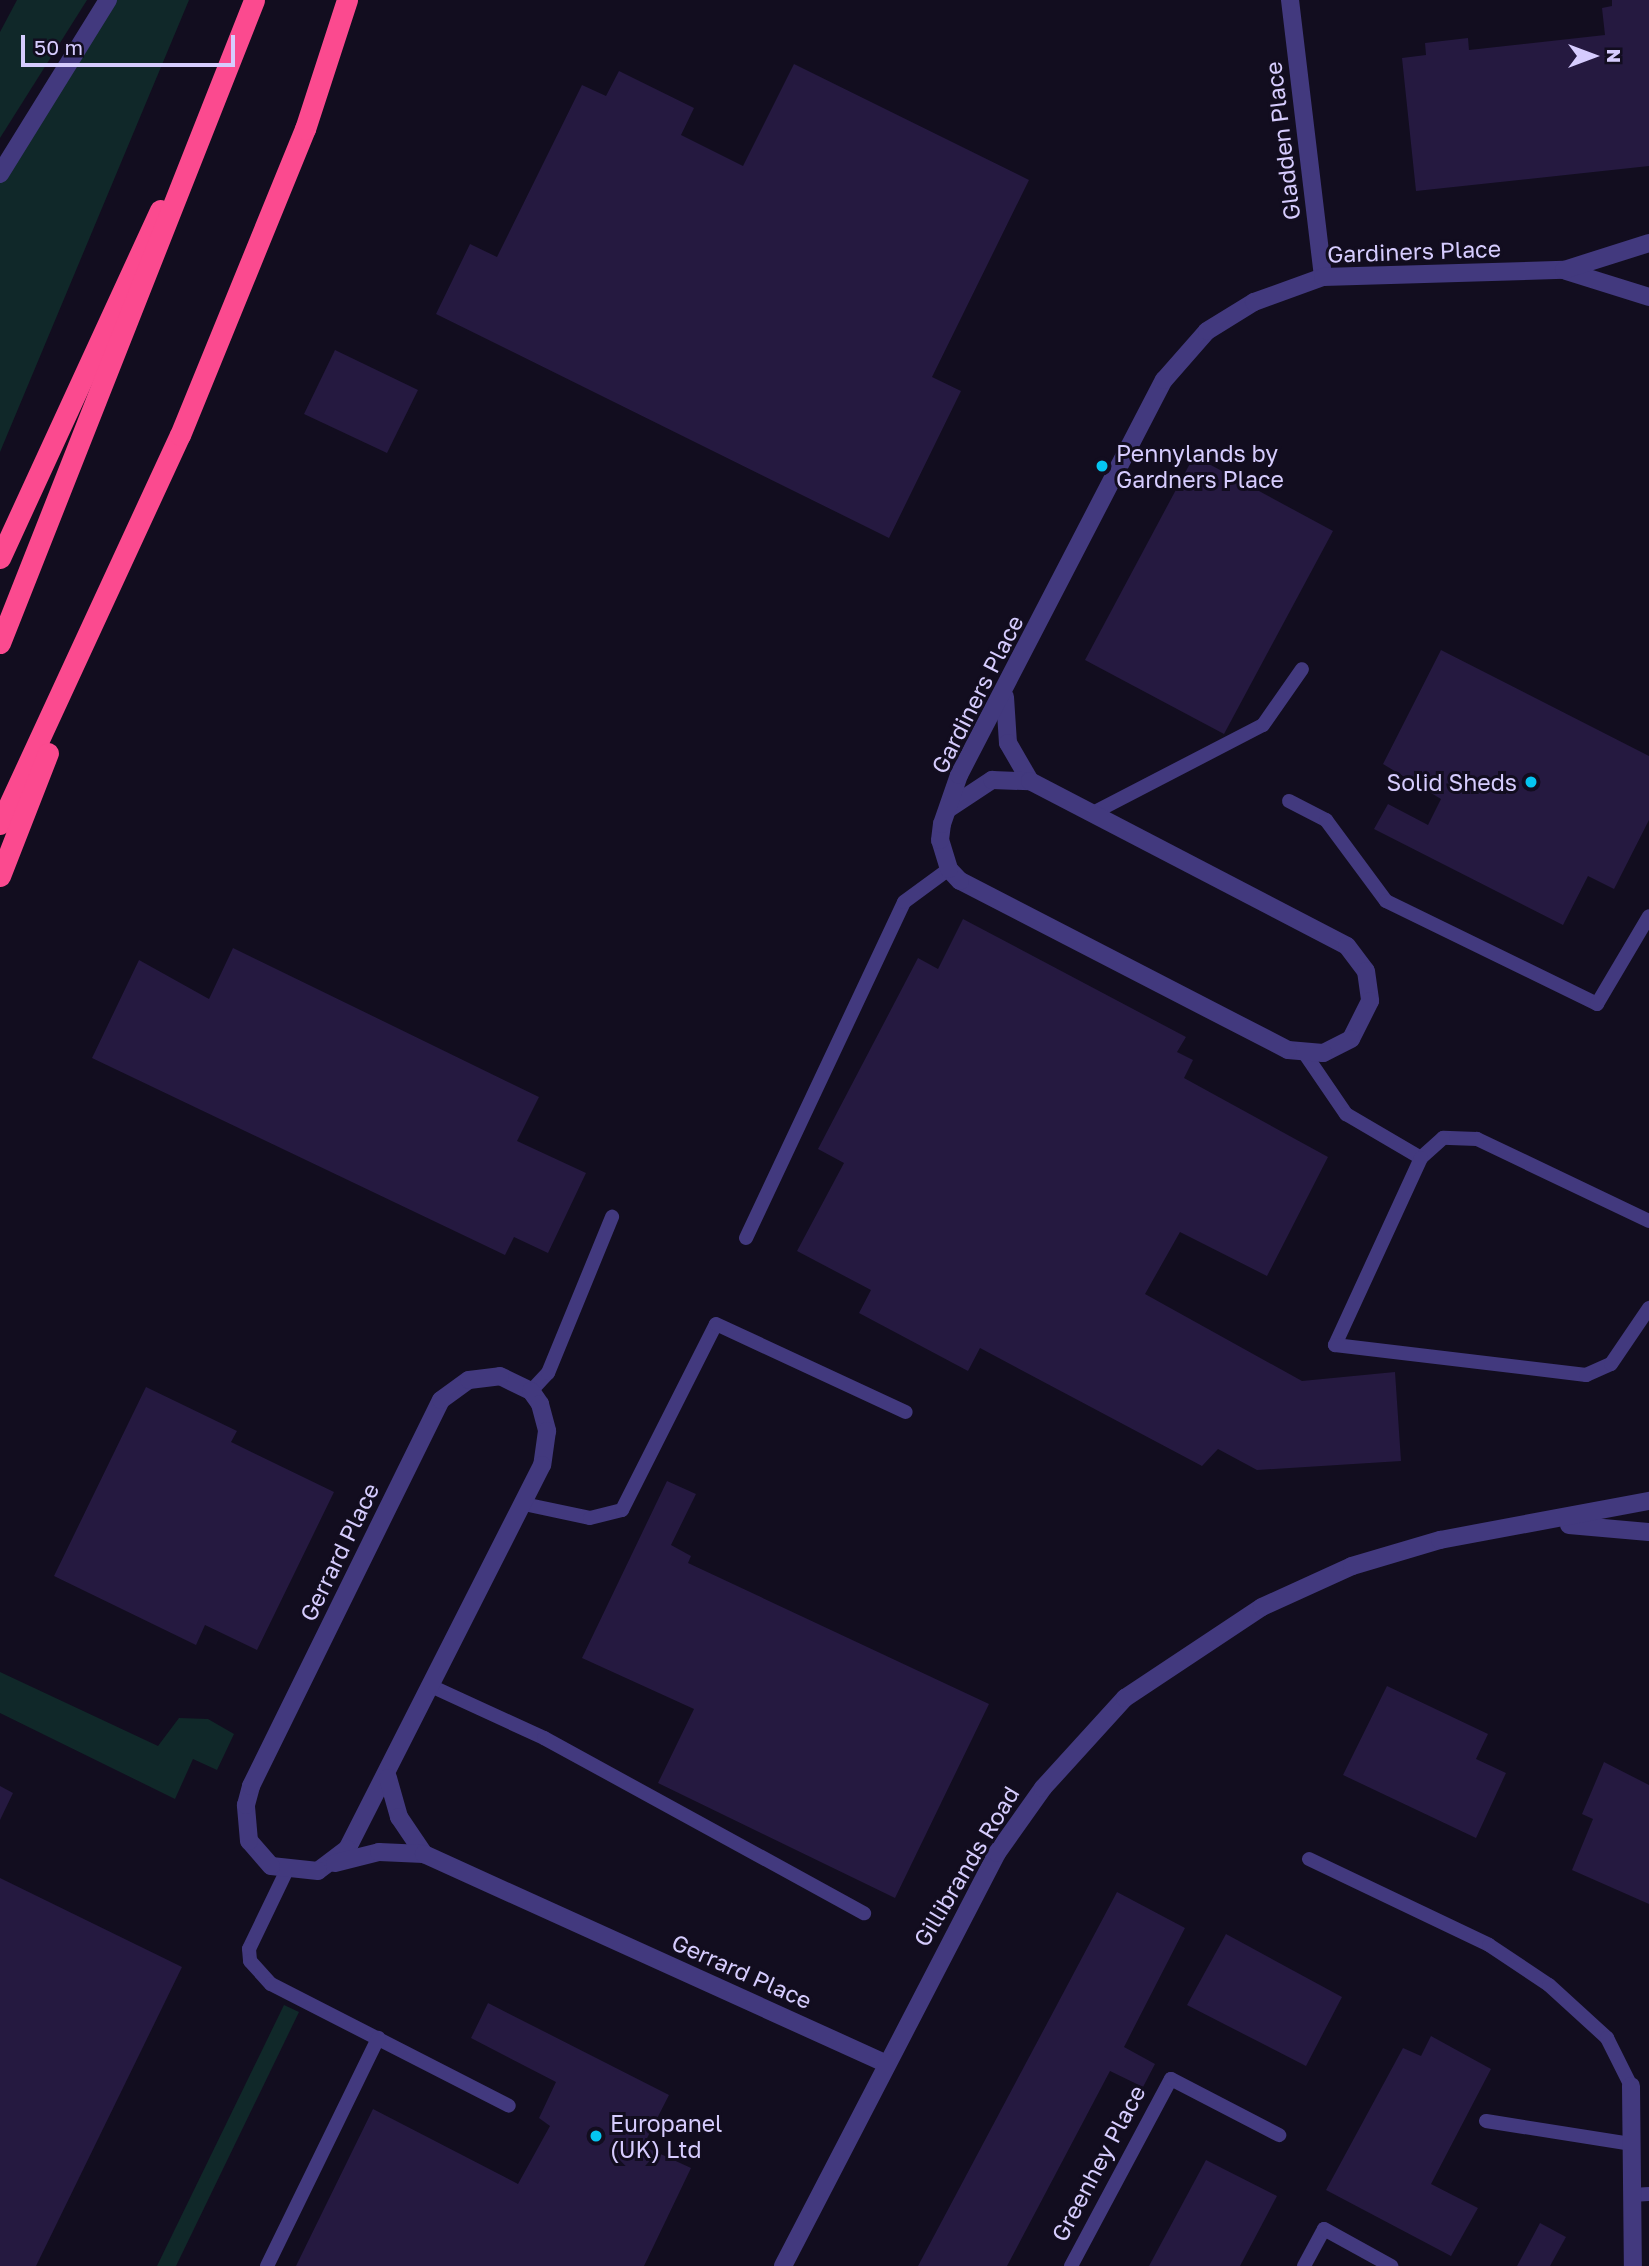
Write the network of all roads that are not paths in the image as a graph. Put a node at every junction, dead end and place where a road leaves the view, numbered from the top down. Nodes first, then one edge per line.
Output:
1 (108, 0) edge
2 (347, 0) edge
3 (1290, 0) edge
4 (252, 7) edge
5 (0, 174) edge
6 (1649, 243) edge
7 (1564, 270) junction
8 (1323, 277) junction
9 (1649, 297) edge
10 (0, 558) edge
11 (114, 581) junction
12 (0, 643) edge
13 (1302, 669) dead end
14 (1005, 694) junction
15 (1030, 781) junction
16 (1289, 801) dead end
17 (948, 809) junction
18 (1093, 813) junction
19 (0, 824) edge
20 (949, 869) junction
21 (0, 876) edge
22 (1649, 916) edge
23 (1305, 1054) junction
24 (1420, 1158) junction
25 (612, 1217) dead end
26 (1649, 1221) edge
27 (746, 1238) dead end
28 (1649, 1308) edge
29 (531, 1391) junction
30 (906, 1412) dead end
31 (1649, 1501) edge
32 (524, 1504) junction
33 (1544, 1523) junction
34 (1649, 1532) edge
35 (433, 1687) junction
36 (388, 1778) junction
37 (424, 1854) junction
38 (1309, 1859) dead end
39 (335, 1863) junction
40 (286, 1872) junction
41 (864, 1913) dead end
42 (378, 2038) junction
43 (887, 2064) junction
44 (1631, 2086) joint
45 (509, 2106) dead end
46 (1486, 2121) dead end
47 (1279, 2135) dead end
48 (1632, 2144) junction
49 (1641, 2194) edge
50 (267, 2266) edge
51 (783, 2266) edge
52 (1071, 2266) edge
53 (1304, 2266) edge
54 (1391, 2266) edge
55 (1633, 2266) edge

1 - 5 street
2 - 11 highway
3 - 8 street, Gladden Place
4 - 10 highway
4 - 12 highway
6 - 7 street, Gardiners Place
7 - 8 street, Gardiners Place
7 - 9 street, Gardiners Place
8 - 14 street, Gardiners Place
11 - 19 highway
11 - 21 highway
13 - 18 lane
14 - 15 street
14 - 17 street, Gardiners Place
15 - 17 street
15 - 18 street
16 - 22 lane
17 - 20 street, Gardiners Place
18 - 23 street
20 - 23 street
20 - 27 lane
23 - 24 lane
24 - 26 lane
24 - 28 lane
25 - 29 lane
29 - 32 street
29 - 40 street, Gerrard Place
30 - 32 lane
31 - 33 street, Gillibrands Road
32 - 35 street
33 - 34 street, Gillibrands Road
33 - 43 street, Gillibrands Road
35 - 36 street
35 - 41 lane
36 - 37 street
36 - 39 street
37 - 39 street, Gerrard Place
37 - 43 street, Gerrard Place
38 - 44 lane
39 - 40 street, Gerrard Place
40 - 42 lane
42 - 45 lane
42 - 50 lane
43 - 51 street, Gillibrands Road
44 - 48 street
46 - 48 lane
47 - 52 lane, Greenhey Place
48 - 49 street
49 - 55 street
53 - 54 lane

